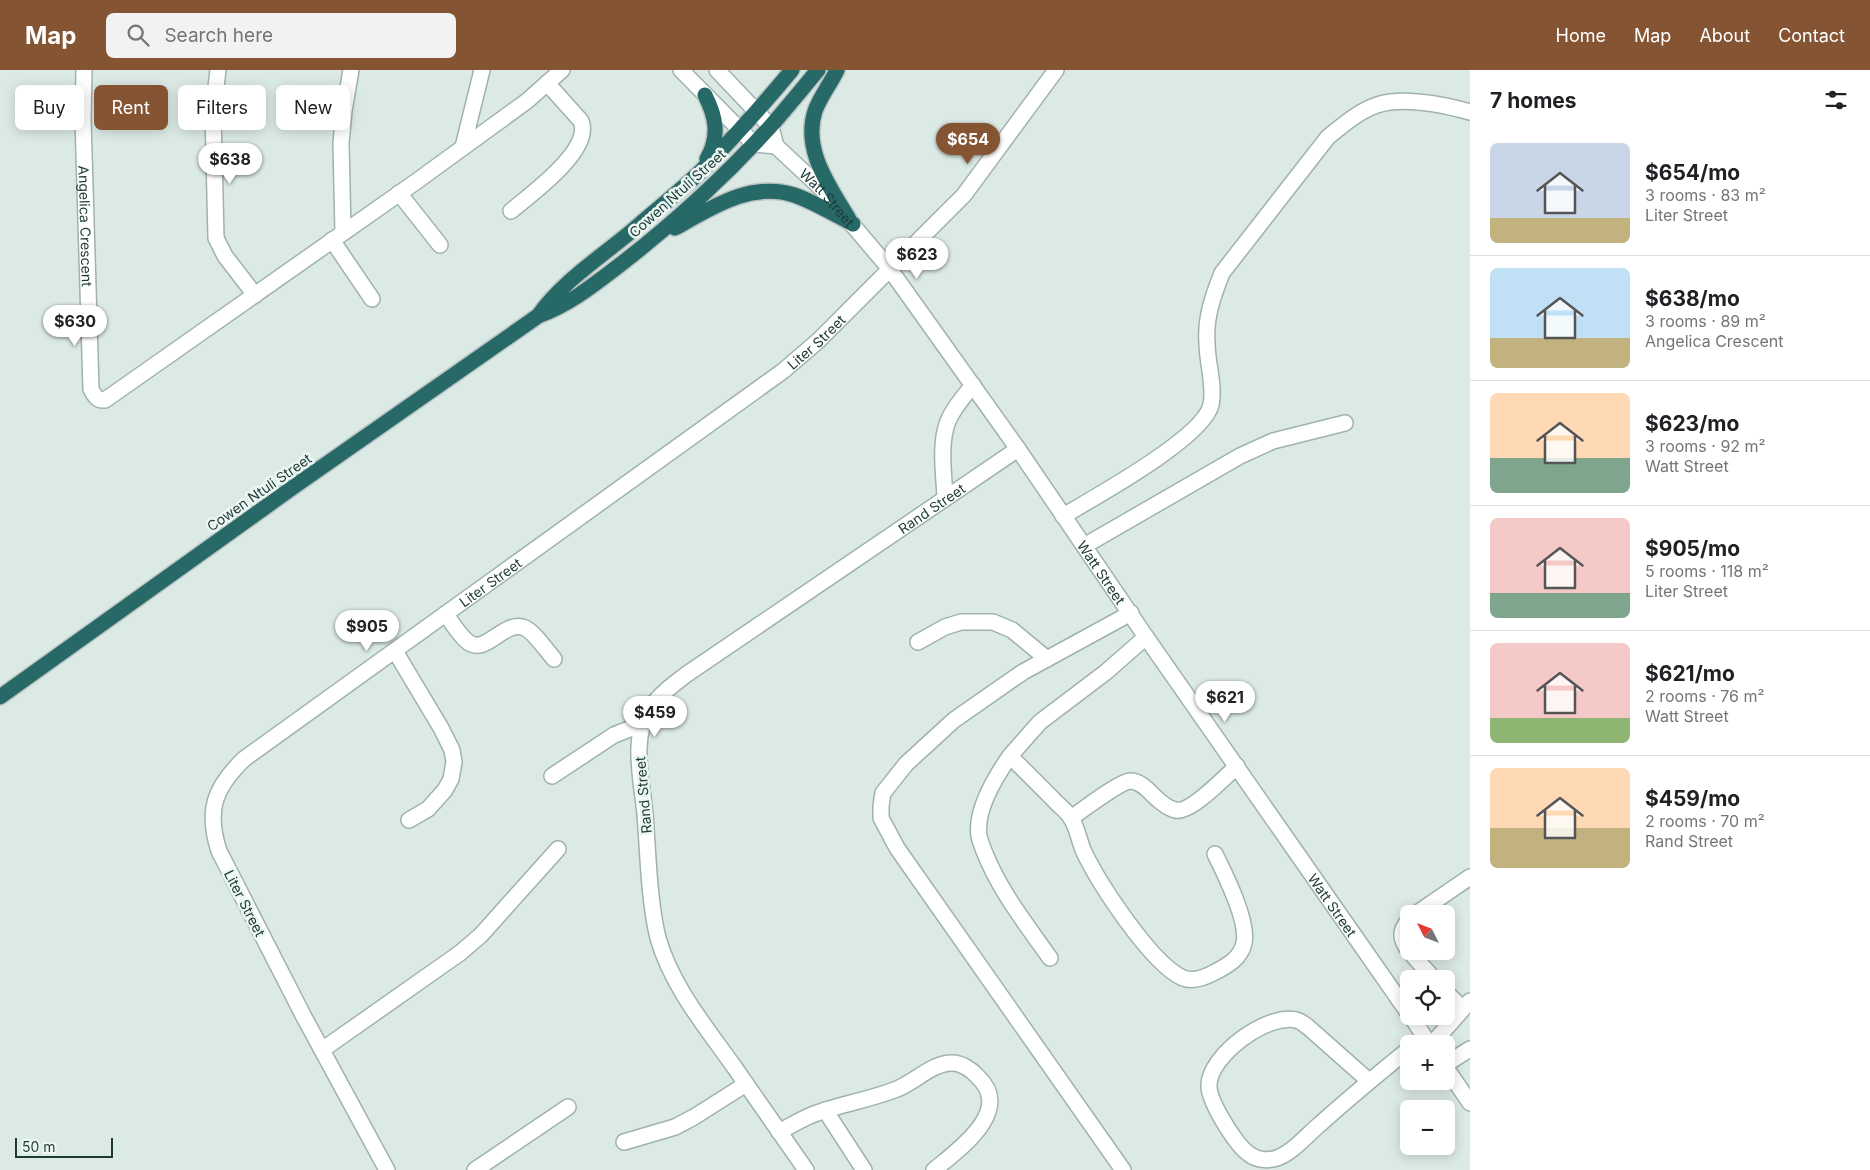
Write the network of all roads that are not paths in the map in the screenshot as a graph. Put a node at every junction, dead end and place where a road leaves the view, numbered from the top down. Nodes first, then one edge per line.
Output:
1 (84, 70) edge
2 (218, 70) edge
3 (351, 70) edge
4 (482, 70) edge
5 (562, 70) edge
6 (681, 70) edge
7 (717, 70) edge
8 (792, 70) edge
9 (818, 70) edge
10 (838, 70) edge
11 (1056, 70) edge
12 (547, 83) junction
13 (705, 95) junction
14 (757, 111) junction
15 (1470, 112) edge
16 (770, 126) junction
17 (739, 130) junction
18 (754, 144) junction
19 (776, 146) junction
20 (463, 147) junction
21 (698, 173) junction
22 (399, 193) junction
23 (511, 211) dead end
24 (851, 223) junction
25 (337, 236) junction
26 (648, 243) junction
27 (440, 245) dead end
28 (890, 268) junction
29 (255, 295) junction
30 (372, 299) dead end
31 (538, 316) junction
32 (973, 385) junction
33 (1345, 423) dead end
34 (1018, 449) junction
35 (945, 498) junction
36 (1063, 516) junction
37 (1084, 546) junction
38 (1131, 613) junction
39 (446, 614) junction
40 (1146, 637) junction
41 (918, 642) dead end
42 (395, 651) junction
43 (554, 659) dead end
44 (1047, 660) junction
45 (0, 697) edge
46 (642, 724) junction
47 (1010, 756) junction
48 (1237, 766) junction
49 (552, 776) dead end
50 (1071, 818) junction
51 (409, 820) dead end
52 (558, 849) dead end
53 (1215, 854) dead end
54 (1470, 877) edge
55 (1429, 905) edge
56 (1050, 958) dead end
57 (1417, 960) edge
58 (1426, 970) edge
59 (1455, 998) edge
60 (1400, 1001) edge
61 (1466, 1005) edge
62 (1433, 1035) edge
63 (1470, 1049) edge
64 (322, 1050) junction
65 (1400, 1056) edge
66 (1455, 1058) edge
67 (1369, 1081) junction
68 (1455, 1081) edge
69 (746, 1084) junction
70 (1470, 1103) edge
71 (568, 1107) dead end
72 (825, 1110) junction
73 (779, 1132) junction
74 (624, 1142) dead end
75 (387, 1170) edge
76 (475, 1170) edge
77 (806, 1170) edge
78 (864, 1170) edge
79 (934, 1170) edge
80 (1122, 1170) edge

1 - 29 street, Angelica Crescent
2 - 29 street
3 - 25 street
4 - 20 street
5 - 12 street, Angelica Crescent
6 - 13 street
7 - 14 street
8 - 14 highway, Cowen Ntuli Street
9 - 16 highway, Cowen Ntuli Street
10 - 24 highway
11 - 28 street, Liter Street
12 - 20 street, Angelica Crescent
12 - 23 street
13 - 17 street
13 - 21 highway
14 - 16 street
14 - 17 highway, Cowen Ntuli Street
15 - 36 street
16 - 18 highway, Cowen Ntuli Street
16 - 19 street
17 - 18 street
17 - 21 highway, Cowen Ntuli Street
18 - 19 street
18 - 26 highway, Cowen Ntuli Street
19 - 24 street, Watt Street
20 - 22 street, Angelica Crescent
21 - 31 highway, Cowen Ntuli Street
22 - 25 street, Angelica Crescent
22 - 27 street
24 - 26 highway
24 - 28 street, Watt Street
25 - 29 street, Angelica Crescent
25 - 30 street
26 - 31 highway, Cowen Ntuli Street
28 - 32 street, Watt Street
28 - 39 street, Liter Street
31 - 45 highway, Cowen Ntuli Street
32 - 34 street, Watt Street
32 - 35 street
33 - 37 street
34 - 35 street, Rand Street
34 - 36 street, Watt Street
35 - 46 street, Rand Street
36 - 37 street, Watt Street
37 - 38 street, Watt Street
38 - 40 street, Watt Street
38 - 44 street
39 - 42 street, Liter Street
39 - 43 street
40 - 47 street
40 - 48 street, Watt Street
41 - 44 street
42 - 51 street
42 - 64 street, Liter Street
44 - 80 street
46 - 49 street
46 - 69 street, Rand Street
47 - 50 street
47 - 56 street
48 - 50 street
48 - 60 street, Watt Street
50 - 53 street
52 - 64 street
54 - 55 street
57 - 58 street
59 - 61 street
61 - 62 street
63 - 66 street
64 - 75 street, Liter Street
65 - 67 street
67 - 67 street
68 - 70 street
69 - 73 street, Rand Street
69 - 74 street
71 - 76 street
72 - 73 street
72 - 78 street
72 - 79 street
73 - 77 street, Rand Street

